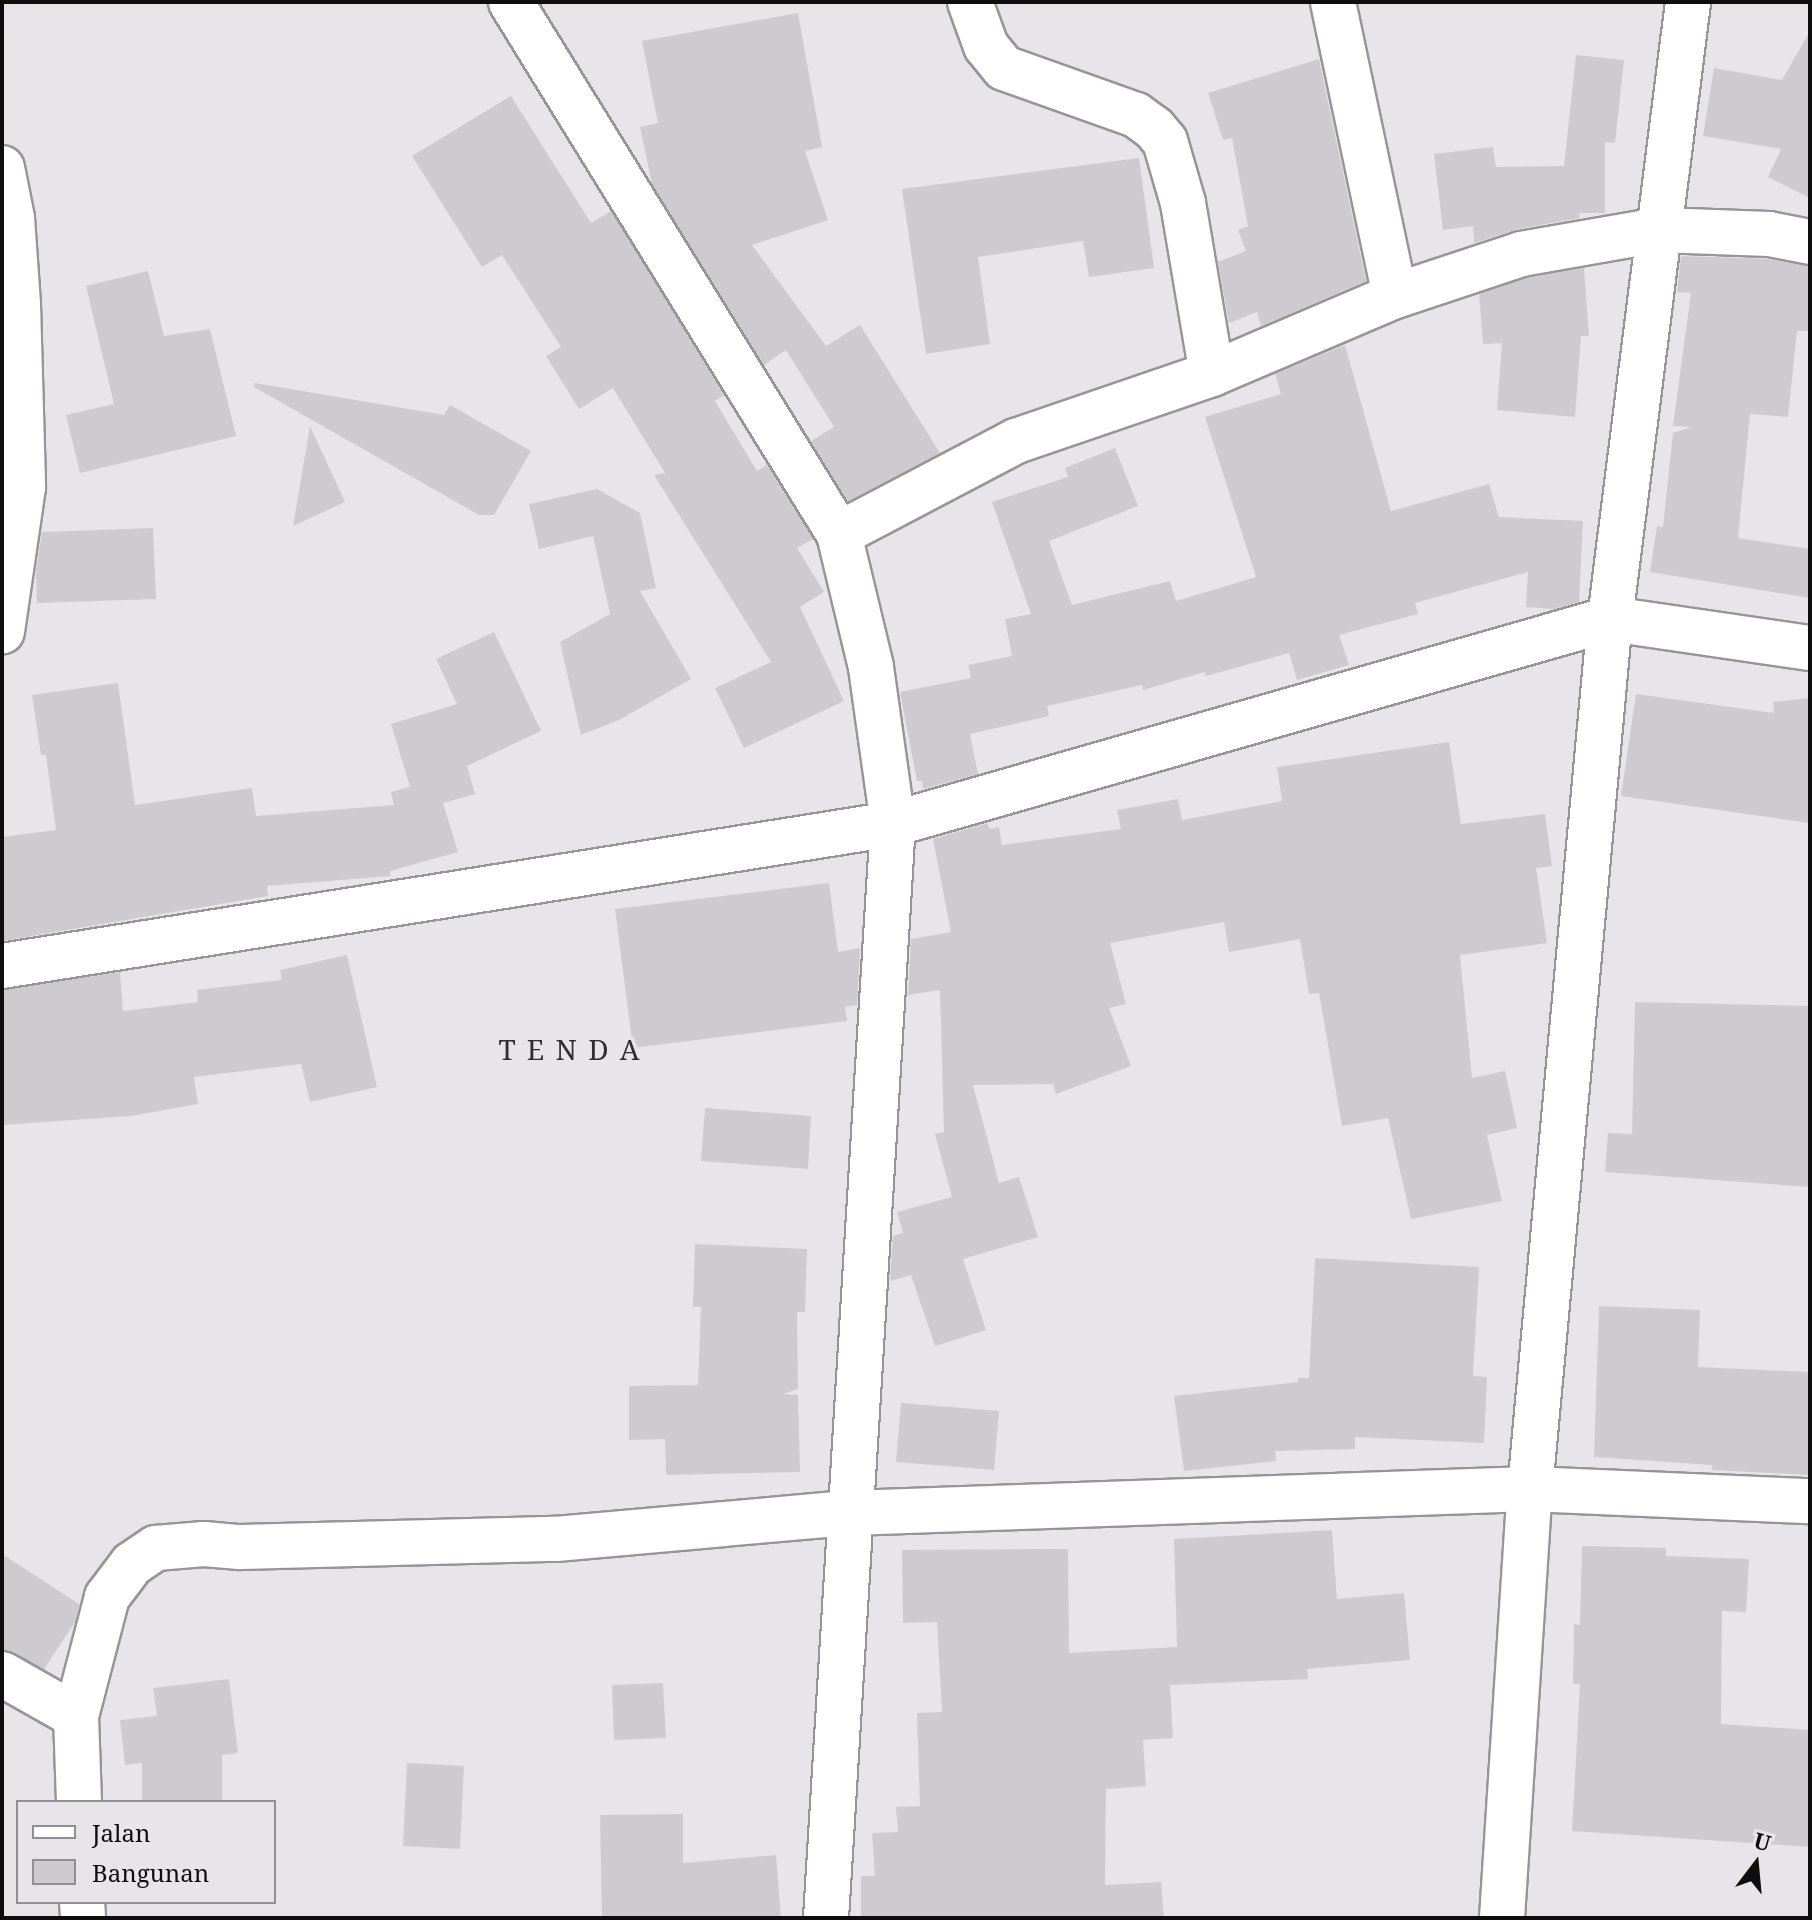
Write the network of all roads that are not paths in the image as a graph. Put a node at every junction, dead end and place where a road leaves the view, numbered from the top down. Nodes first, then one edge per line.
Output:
1 (511, 2) edge
2 (970, 2) edge
3 (1333, 2) edge
4 (1688, 2) edge
5 (2, 168) edge
6 (1659, 230) junction
7 (1810, 242) edge
8 (1395, 296) junction
9 (1212, 374) junction
10 (839, 534) junction
11 (1610, 619) junction
12 (2, 631) edge
13 (1810, 648) edge
14 (893, 824) junction
15 (2, 966) edge
16 (1530, 1489) junction
17 (1810, 1501) edge
18 (850, 1513) junction
19 (2, 1674) edge
20 (76, 1716) junction
21 (79, 1800) edge
22 (826, 1918) edge
23 (1502, 1918) edge

1 - 10 street
2 - 9 street
3 - 8 street
4 - 6 street
5 - 12 street
6 - 7 street
6 - 8 street
6 - 11 street
8 - 9 street
9 - 10 street
10 - 14 street
11 - 13 street
11 - 14 street
11 - 16 street
14 - 15 street
14 - 18 street
16 - 17 street
16 - 18 street
16 - 23 street
18 - 20 street
18 - 22 street
19 - 20 street
20 - 21 street

